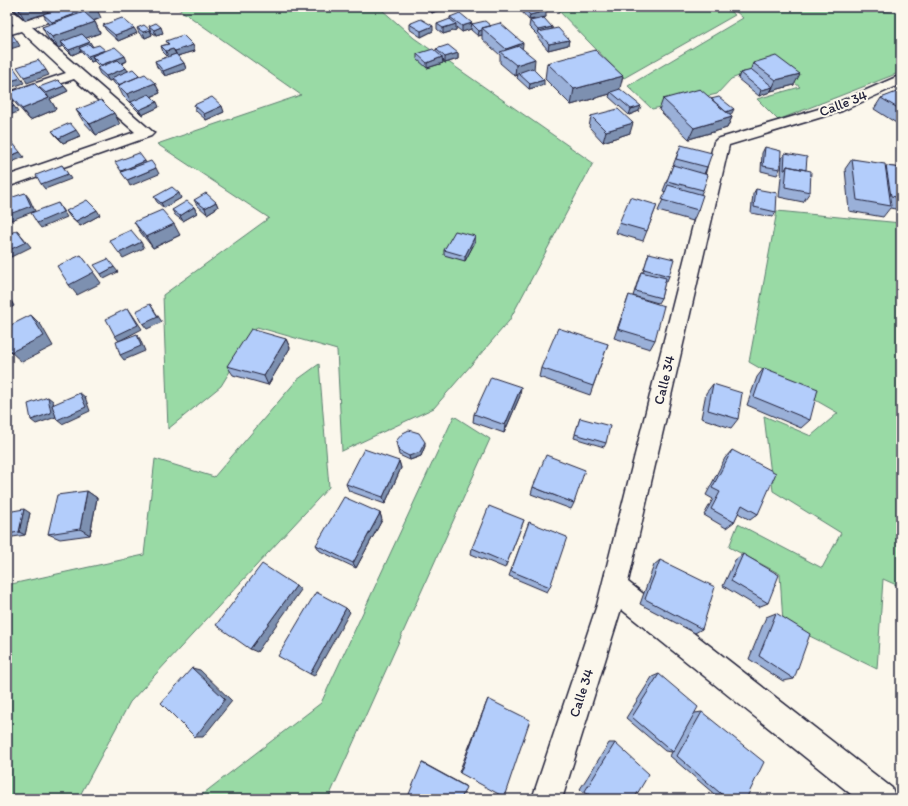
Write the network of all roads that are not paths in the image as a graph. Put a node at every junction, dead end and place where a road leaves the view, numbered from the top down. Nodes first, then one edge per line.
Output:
1 (80, 7) edge
2 (7, 12) edge
3 (22, 27) junction
4 (7, 32) edge
5 (76, 74) junction
6 (901, 79) edge
7 (7, 98) edge
8 (7, 182) edge
9 (614, 587) junction
10 (547, 799) edge
11 (881, 799) edge

1 - 3 street
2 - 3 street
3 - 4 street
3 - 5 street
5 - 7 street
5 - 8 street
6 - 9 street, Calle 34
9 - 10 street, Calle 34
9 - 11 street

